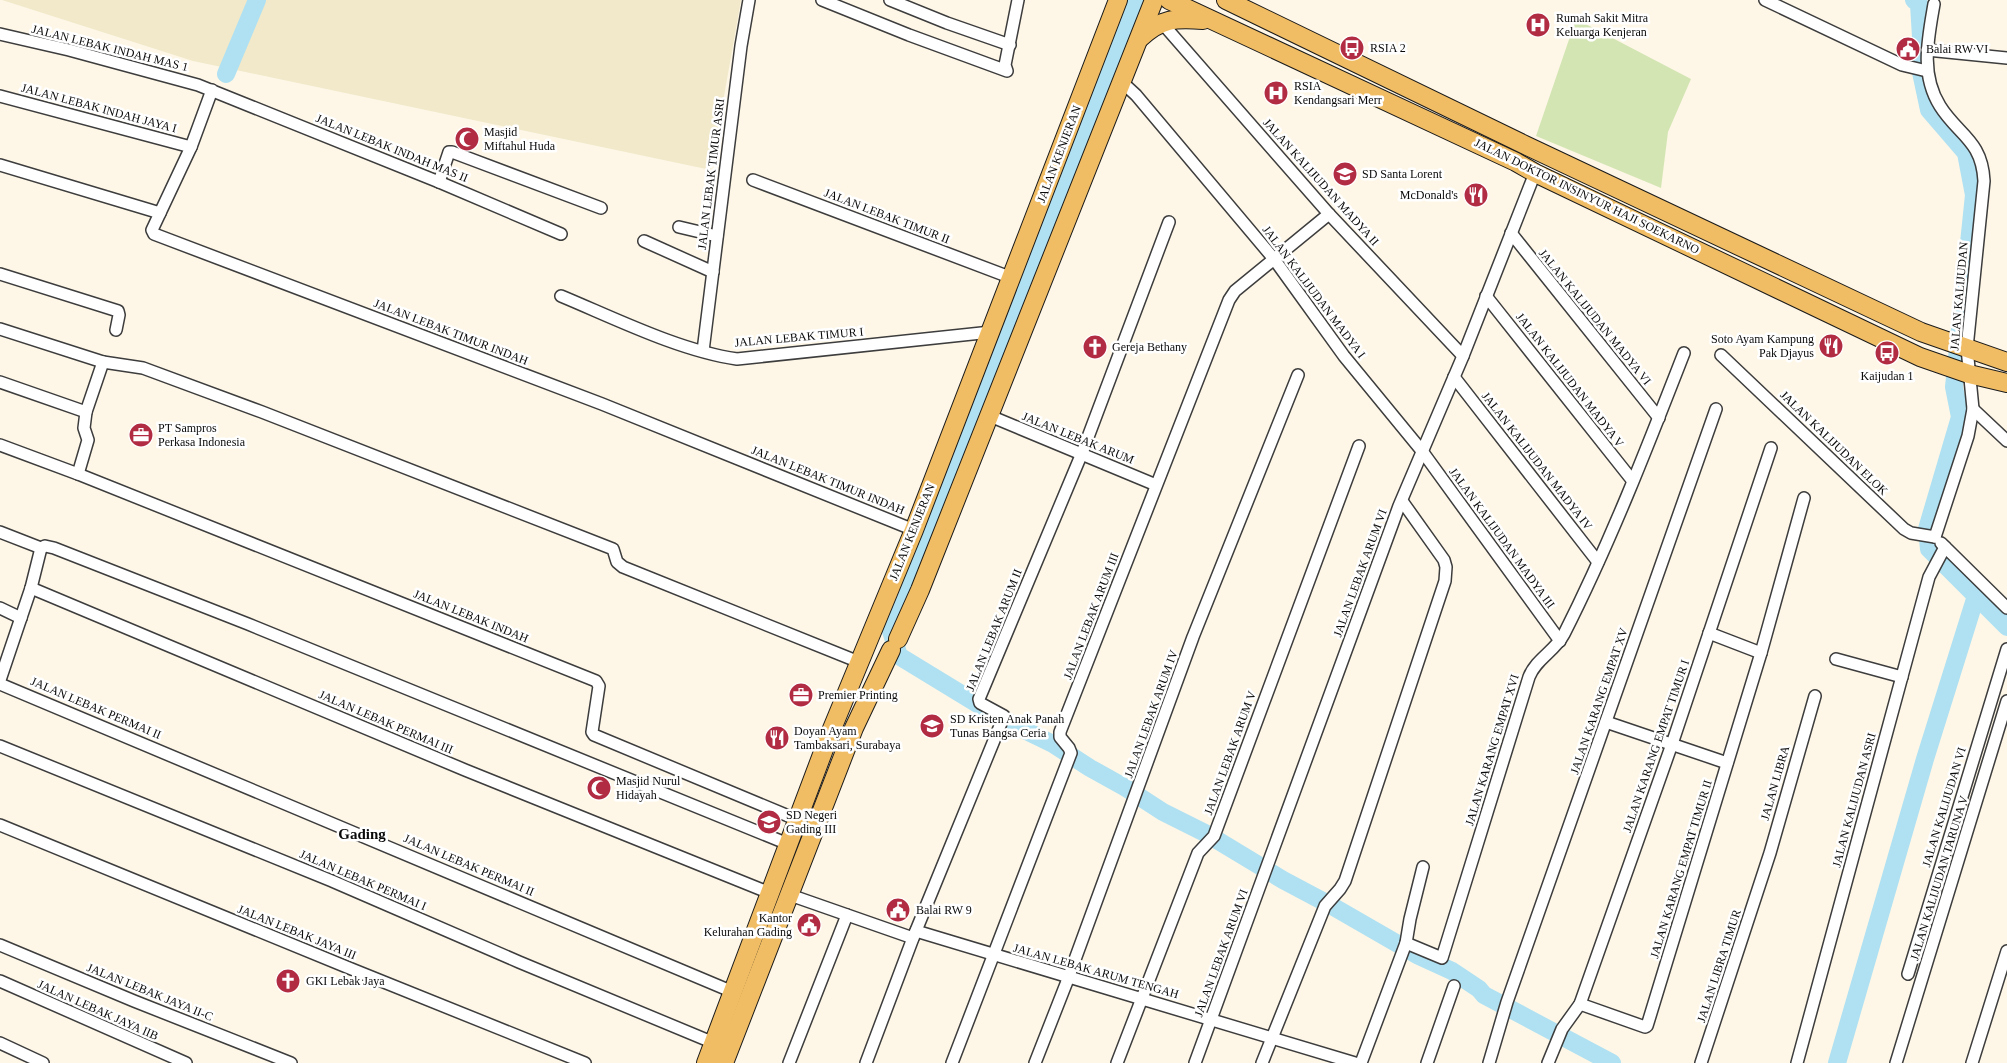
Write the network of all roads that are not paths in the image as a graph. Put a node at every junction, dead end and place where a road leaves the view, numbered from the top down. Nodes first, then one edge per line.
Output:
1 (749, 0) edge
2 (822, 0) edge
3 (890, 0) edge
4 (1118, 0) edge
5 (1154, 0) edge
6 (1169, 0) edge
7 (1226, 0) edge
8 (1765, 0) edge
9 (1014, 1) edge
10 (1934, 1) edge
11 (1216, 21) junction
12 (1162, 23) junction
13 (0, 34) edge
14 (1140, 38) junction
15 (1010, 45) junction
16 (1927, 50) junction
17 (2007, 58) edge
18 (1921, 70) junction
19 (1123, 82) junction
20 (212, 90) junction
21 (0, 96) edge
22 (1525, 145) junction
23 (191, 147) junction
24 (1543, 152) junction
25 (1516, 162) junction
26 (0, 165) edge
27 (1535, 173) junction
28 (753, 180) dead end
29 (439, 182) junction
30 (601, 208) dead end
31 (160, 213) junction
32 (1329, 214) junction
33 (1169, 222) dead end
34 (680, 227) dead end
35 (1511, 233) junction
36 (561, 234) dead end
37 (717, 236) junction
38 (644, 241) dead end
39 (1274, 259) junction
40 (713, 272) junction
41 (0, 274) edge
42 (1012, 278) junction
43 (561, 296) dead end
44 (1486, 296) junction
45 (0, 329) edge
46 (116, 330) dead end
47 (991, 332) junction
48 (1959, 346) junction
49 (703, 351) junction
50 (1684, 354) dead end
51 (1721, 355) dead end
52 (1463, 356) junction
53 (103, 362) junction
54 (2007, 362) edge
55 (1959, 371) junction
56 (1298, 375) dead end
57 (1454, 377) junction
58 (0, 382) edge
59 (2007, 383) edge
60 (1716, 409) dead end
61 (1973, 409) junction
62 (86, 412) junction
63 (990, 416) junction
64 (1658, 418) junction
65 (2007, 441) edge
66 (0, 445) edge
67 (1359, 446) dead end
68 (1772, 448) dead end
69 (1422, 450) junction
70 (1082, 453) junction
71 (78, 474) junction
72 (1632, 480) junction
73 (1156, 485) junction
74 (1804, 498) dead end
75 (1402, 501) junction
76 (914, 530) junction
77 (0, 532) edge
78 (1932, 536) junction
79 (41, 548) junction
80 (1940, 555) junction
81 (1598, 562) junction
82 (31, 588) junction
83 (0, 608) edge
84 (2007, 608) edge
85 (21, 618) junction
86 (1710, 633) junction
87 (1560, 641) junction
88 (2007, 649) edge
89 (1761, 653) junction
90 (1836, 659) dead end
91 (859, 662) junction
92 (1902, 677) junction
93 (0, 679) edge
94 (0, 684) edge
95 (1815, 696) dead end
96 (2007, 701) edge
97 (1606, 722) junction
98 (1672, 744) junction
99 (0, 746) edge
100 (1727, 763) junction
101 (798, 820) junction
102 (0, 825) edge
103 (788, 844) junction
104 (1423, 866) dead end
105 (1763, 878) joint
106 (770, 893) junction
107 (790, 895) junction
108 (847, 915) junction
109 (914, 934) junction
110 (0, 945) edge
111 (752, 945) junction
112 (1405, 947) junction
113 (768, 951) junction
114 (2007, 951) edge
115 (994, 955) junction
116 (743, 967) junction
117 (759, 974) junction
118 (1908, 974) dead end
119 (1069, 977) junction
120 (0, 981) edge
121 (1454, 986) dead end
122 (733, 992) junction
123 (1143, 1000) junction
124 (1580, 1004) junction
125 (1212, 1019) junction
126 (1272, 1039) junction
127 (0, 1043) edge
128 (714, 1043) junction
129 (43, 1063) edge
130 (186, 1063) edge
131 (291, 1063) edge
132 (585, 1063) edge
133 (706, 1063) edge
134 (724, 1063) edge
135 (789, 1063) edge
136 (866, 1063) edge
137 (952, 1063) edge
138 (1035, 1063) edge
139 (1117, 1063) edge
140 (1195, 1063) edge
141 (1262, 1063) edge
142 (1355, 1063) edge
143 (1360, 1063) edge
144 (1427, 1063) edge
145 (1489, 1063) edge
146 (1548, 1063) edge
147 (1701, 1063) edge
148 (1797, 1063) edge
149 (1896, 1063) edge
150 (1972, 1063) edge

1 - 37 street, JALAN LEBAK TIMUR ASRI
2 - 15 street
3 - 15 street
4 - 42 main road, JALAN KENJERAN
5 - 14 main road
6 - 11 main road, JALAN DOKTOR INSINYUR HAJI SOEKARNO
7 - 22 main road, JALAN DOKTOR INSINYUR HAJI SOEKARNO
8 - 18 street
9 - 15 street
10 - 16 street, JALAN KALIJUDAN
11 - 12 main road
11 - 25 main road, JALAN DOKTOR INSINYUR HAJI SOEKARNO
12 - 14 main road
12 - 32 street, JALAN KALIJUDAN MADYA II
13 - 20 street, JALAN LEBAK INDAH MAS 1
14 - 19 main road
16 - 17 street
16 - 18 street, JALAN KALIJUDAN
18 - 48 street, JALAN KALIJUDAN
19 - 39 street, JALAN KALIJUDAN MADYA I
19 - 63 main road
20 - 23 street
20 - 29 street, JALAN LEBAK INDAH MAS II
21 - 23 street, JALAN LEBAK INDAH JAYA I
22 - 24 main road, JALAN DOKTOR INSINYUR HAJI SOEKARNO
22 - 25 main road
23 - 31 street
24 - 27 main road
24 - 48 main road, JALAN DOKTOR INSINYUR HAJI SOEKARNO
25 - 27 main road, JALAN DOKTOR INSINYUR HAJI SOEKARNO
26 - 31 street
27 - 35 street
27 - 55 main road, JALAN DOKTOR INSINYUR HAJI SOEKARNO
28 - 42 street, JALAN LEBAK TIMUR II
29 - 30 street
29 - 36 street, JALAN LEBAK INDAH MAS II
31 - 76 street, JALAN LEBAK TIMUR INDAH
32 - 39 street, JALAN LEBAK ARUM III
32 - 52 street, JALAN KALIJUDAN MADYA II
33 - 70 street, JALAN LEBAK ARUM II
34 - 37 street
35 - 44 street
35 - 64 street, JALAN KALIJUDAN MADYA VI
37 - 40 street, JALAN LEBAK TIMUR ASRI
38 - 40 street
39 - 69 street, JALAN KALIJUDAN MADYA I
39 - 73 street, JALAN LEBAK ARUM III
40 - 49 street, JALAN LEBAK TIMUR ASRI
41 - 46 street
42 - 47 main road, JALAN KENJERAN
43 - 49 street, JALAN LEBAK TIMUR I
44 - 52 street
44 - 72 street, JALAN KALIJUDAN MADYA V
45 - 53 street
47 - 49 street, JALAN LEBAK TIMUR I
47 - 76 main road, JALAN KENJERAN
48 - 54 main road, JALAN DOKTOR INSINYUR HAJI SOEKARNO
48 - 55 street, JALAN KALIJUDAN
50 - 64 street, JALAN KARANG EMPAT XVI
51 - 78 street, JALAN KALIJUDAN ELOK
52 - 57 street
53 - 62 street
53 - 91 street
55 - 59 main road, JALAN DOKTOR INSINYUR HAJI SOEKARNO
55 - 61 street, JALAN KALIJUDAN
56 - 119 street, JALAN LEBAK ARUM IV
57 - 69 street
57 - 81 street, JALAN KALIJUDAN MADYA IV
58 - 62 street
60 - 97 street, JALAN KARANG EMPAT XV
61 - 65 street
61 - 78 street, JALAN KALIJUDAN
62 - 71 street
63 - 70 street, JALAN LEBAK ARUM
63 - 107 main road
64 - 72 street, JALAN KARANG EMPAT XVI
66 - 71 street
67 - 123 street, JALAN LEBAK ARUM V
68 - 86 street, JALAN KARANG EMPAT TIMUR I
69 - 75 street
69 - 87 street, JALAN KALIJUDAN MADYA III
70 - 73 street, JALAN LEBAK ARUM
70 - 109 street, JALAN LEBAK ARUM II
71 - 101 street, JALAN LEBAK INDAH
72 - 81 street, JALAN KARANG EMPAT XVI
73 - 115 street, JALAN LEBAK ARUM III
74 - 89 street, JALAN KARANG EMPAT TIMUR II
75 - 125 street, JALAN LEBAK ARUM VI
75 - 126 street, JALAN LEBAK ARUM VI
76 - 91 main road, JALAN KENJERAN
77 - 79 street
78 - 80 street
79 - 82 street
79 - 103 street
80 - 84 street
80 - 92 street, JALAN KALIJUDAN ASRI
81 - 87 street, JALAN KARANG EMPAT XVI
82 - 85 street
82 - 106 street, JALAN LEBAK PERMAI III
83 - 85 street
85 - 93 street
86 - 89 street
86 - 98 street, JALAN KARANG EMPAT TIMUR I
87 - 112 street, JALAN KARANG EMPAT XVI
88 - 118 street, JALAN KALIJUDAN VI
89 - 100 street, JALAN KARANG EMPAT TIMUR II
90 - 92 street
91 - 101 main road, JALAN KENJERAN
92 - 148 street, JALAN KALIJUDAN ASRI
94 - 122 street, JALAN LEBAK PERMAI II
95 - 105 street, JALAN LIBRA
96 - 149 street, JALAN KALIJUDAN TARUNA V
97 - 98 street
97 - 145 street, JALAN KARANG EMPAT XV
98 - 100 street
98 - 124 street, JALAN KARANG EMPAT TIMUR I
99 - 128 street, JALAN LEBAK PERMAI I
100 - 124 street, JALAN KARANG EMPAT TIMUR II
101 - 103 main road, JALAN KENJERAN
102 - 132 street, JALAN LEBAK JAYA III
103 - 106 main road, JALAN KENJERAN
104 - 112 street
105 - 147 street, JALAN LIBRA TIMUR
106 - 111 main road, JALAN KENJERAN
107 - 108 street, JALAN LEBAK ARUM TENGAH
107 - 113 main road
108 - 109 street, JALAN LEBAK ARUM TENGAH
108 - 135 street
109 - 115 street, JALAN LEBAK ARUM TENGAH
109 - 136 street, JALAN LEBAK ARUM II
110 - 131 street, JALAN LEBAK JAYA II-C
111 - 113 main road
111 - 116 main road, JALAN KENJERAN
112 - 143 street
113 - 117 main road
114 - 150 street
115 - 119 street, JALAN LEBAK ARUM TENGAH
115 - 137 street, JALAN LEBAK ARUM III
116 - 117 main road
116 - 122 main road, JALAN KENJERAN
117 - 134 main road
119 - 123 street, JALAN LEBAK ARUM TENGAH
119 - 138 street, JALAN LEBAK ARUM IV
120 - 130 street, JALAN LEBAK JAYA IIB
121 - 144 street
122 - 128 main road, JALAN KENJERAN
123 - 125 street, JALAN LEBAK ARUM TENGAH
123 - 139 street, JALAN LEBAK ARUM V
124 - 146 street, JALAN KARANG EMPAT TIMUR I
125 - 126 street, JALAN LEBAK ARUM TENGAH
125 - 140 street, JALAN LEBAK ARUM VI
126 - 141 street, JALAN LEBAK ARUM VI
126 - 142 street, JALAN LEBAK ARUM TENGAH
127 - 129 street
128 - 133 main road, JALAN KENJERAN

